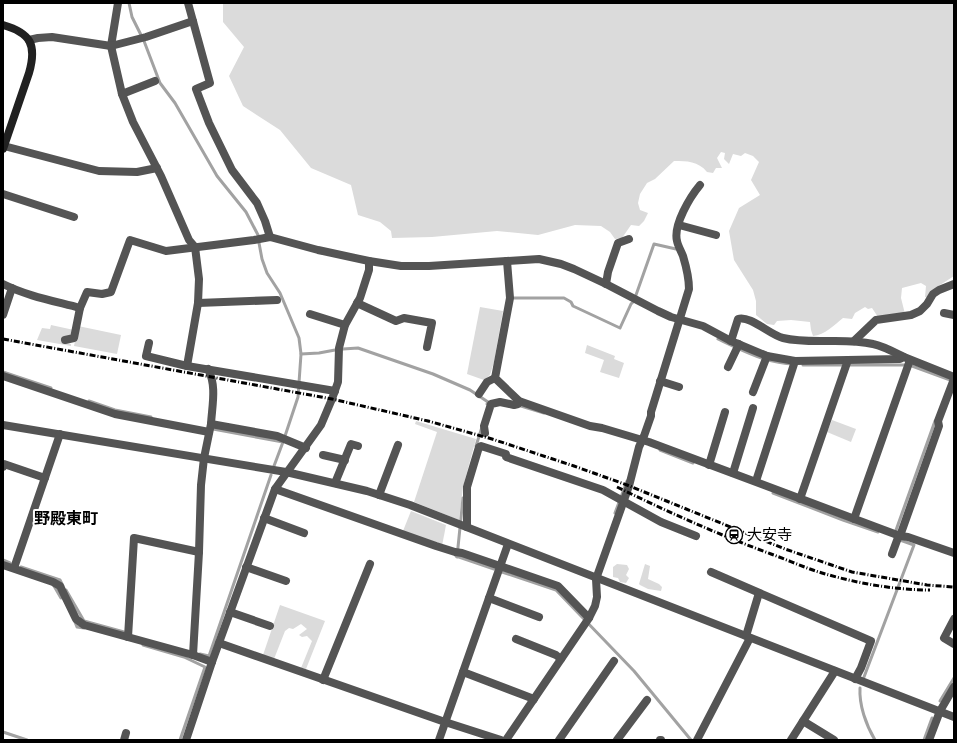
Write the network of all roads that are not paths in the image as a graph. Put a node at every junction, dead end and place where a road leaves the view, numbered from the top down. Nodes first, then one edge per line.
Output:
1 (118, 3) edge
2 (188, 3) edge
3 (193, 21) junction
4 (3, 25) edge
5 (29, 40) junction
6 (111, 46) junction
7 (155, 81) dead end
8 (122, 94) junction
9 (4, 147) edge
10 (157, 168) junction
11 (700, 185) dead end
12 (3, 194) edge
13 (74, 217) dead end
14 (678, 225) junction
15 (716, 235) dead end
16 (270, 237) junction
17 (629, 239) dead end
18 (195, 247) junction
19 (369, 261) junction
20 (507, 261) junction
21 (3, 284) edge
22 (606, 284) junction
23 (954, 284) edge
24 (12, 288) junction
25 (277, 300) dead end
26 (198, 303) junction
27 (357, 303) junction
28 (80, 308) junction
29 (310, 314) dead end
30 (944, 314) dead end
31 (3, 315) edge
32 (954, 316) edge
33 (680, 319) junction
34 (345, 325) junction
35 (65, 340) dead end
36 (854, 341) junction
37 (149, 343) dead end
38 (427, 346) dead end
39 (736, 346) junction
40 (766, 359) junction
41 (907, 362) junction
42 (795, 363) junction
43 (847, 363) junction
44 (187, 366) junction
45 (728, 367) dead end
46 (208, 369) junction
47 (3, 376) edge
48 (495, 378) junction
49 (954, 379) edge
50 (660, 381) junction
51 (679, 388) dead end
52 (335, 391) junction
53 (753, 392) dead end
54 (479, 394) dead end
55 (519, 401) junction
56 (754, 408) dead end
57 (725, 412) dead end
58 (211, 424) junction
59 (3, 425) edge
60 (209, 432) junction
61 (486, 433) dead end
62 (60, 434) junction
63 (642, 440) junction
64 (398, 445) dead end
65 (358, 446) dead end
66 (306, 448) junction
67 (323, 455) dead end
68 (204, 458) junction
69 (345, 460) junction
70 (709, 464) junction
71 (3, 467) edge
72 (286, 472) junction
73 (734, 473) junction
74 (45, 478) junction
75 (756, 481) junction
76 (335, 483) junction
77 (275, 489) junction
78 (379, 495) junction
79 (800, 498) junction
80 (621, 500) junction
81 (264, 518) junction
82 (854, 519) junction
83 (463, 526) junction
84 (304, 533) dead end
85 (696, 536) dead end
86 (897, 536) junction
87 (508, 544) junction
88 (199, 552) junction
89 (954, 553) edge
90 (892, 554) dead end
91 (3, 564) edge
92 (370, 564) dead end
93 (246, 567) junction
94 (500, 567) junction
95 (14, 568) junction
96 (710, 572) dead end
97 (596, 578) junction
98 (286, 581) dead end
99 (760, 593) junction
100 (489, 598) junction
101 (230, 612) junction
102 (539, 617) dead end
103 (587, 619) junction
104 (954, 619) edge
105 (270, 626) dead end
106 (128, 637) junction
107 (748, 637) junction
108 (516, 639) dead end
109 (219, 643) junction
110 (954, 644) edge
111 (193, 655) junction
112 (561, 659) junction
113 (614, 661) dead end
114 (212, 662) junction
115 (835, 671) junction
116 (463, 672) junction
117 (855, 679) junction
118 (323, 680) junction
119 (954, 687) edge
120 (534, 699) junction
121 (647, 700) dead end
122 (940, 711) junction
123 (954, 717) edge
124 (803, 721) junction
125 (445, 722) junction
126 (186, 740) edge
127 (439, 740) edge
128 (501, 740) edge
129 (506, 740) edge
130 (559, 740) edge
131 (617, 740) edge
132 (697, 740) edge
133 (791, 740) edge
134 (834, 740) edge
135 (929, 740) edge

1 - 6 street
2 - 3 street
3 - 6 street
3 - 16 street
4 - 5 street
5 - 6 street
5 - 9 street
6 - 8 street
7 - 8 street
8 - 10 street
9 - 10 street
10 - 18 street
11 - 14 street
12 - 13 street
14 - 15 street
14 - 33 street
16 - 18 street
16 - 19 street
17 - 22 street
18 - 26 street
18 - 28 street
19 - 20 street
19 - 27 street
20 - 22 street
20 - 48 street
21 - 24 street
22 - 33 street
23 - 36 street
24 - 28 street
24 - 31 street
25 - 26 street
26 - 44 street
27 - 34 street
27 - 38 street
28 - 35 street
29 - 34 street
30 - 32 street
33 - 39 street
33 - 50 street
34 - 52 street
36 - 39 street
36 - 41 street
37 - 44 street
39 - 40 street
39 - 45 street
40 - 42 street
40 - 53 street
41 - 43 street
41 - 49 street
41 - 82 street
42 - 43 street
42 - 75 street
43 - 79 street
44 - 46 street
46 - 52 street
46 - 58 street
47 - 60 street
48 - 54 street
48 - 55 street
49 - 86 street
50 - 51 street
50 - 63 street
52 - 66 street
55 - 61 street
55 - 63 street
56 - 73 street
57 - 70 street
58 - 60 street
58 - 66 street
59 - 62 street
60 - 68 street
62 - 68 street
62 - 74 street
63 - 70 street
63 - 80 street
64 - 78 street
65 - 69 street
66 - 72 street
67 - 69 street
68 - 72 street
68 - 88 street
69 - 76 street
70 - 73 street
71 - 74 street
72 - 76 street
72 - 77 street
73 - 75 street
74 - 95 street
75 - 79 street
76 - 78 street
77 - 81 street
77 - 94 street
78 - 83 street
79 - 82 street
80 - 83 street
80 - 85 street
80 - 97 street
81 - 84 street
81 - 93 street
82 - 86 street
83 - 87 street
86 - 89 street
86 - 90 street
87 - 94 street
87 - 97 street
88 - 106 street
88 - 111 street
91 - 95 street
92 - 118 street
93 - 98 street
93 - 101 street
94 - 100 street
94 - 103 street
95 - 106 street
96 - 99 street
97 - 103 street
97 - 107 street
99 - 107 street
99 - 117 street
100 - 102 street
100 - 116 street
101 - 105 street
101 - 109 street
103 - 112 street
104 - 110 street
106 - 111 street
107 - 115 street
107 - 132 street
108 - 112 street
109 - 114 street
109 - 118 street
111 - 114 street
112 - 120 street
113 - 130 street
114 - 126 street
115 - 117 street
115 - 124 street
116 - 120 street
116 - 125 street
117 - 122 street
118 - 125 street
119 - 122 street
120 - 129 street
121 - 131 street
122 - 123 street
122 - 135 street
124 - 133 street
124 - 134 street
125 - 127 street
125 - 128 street

